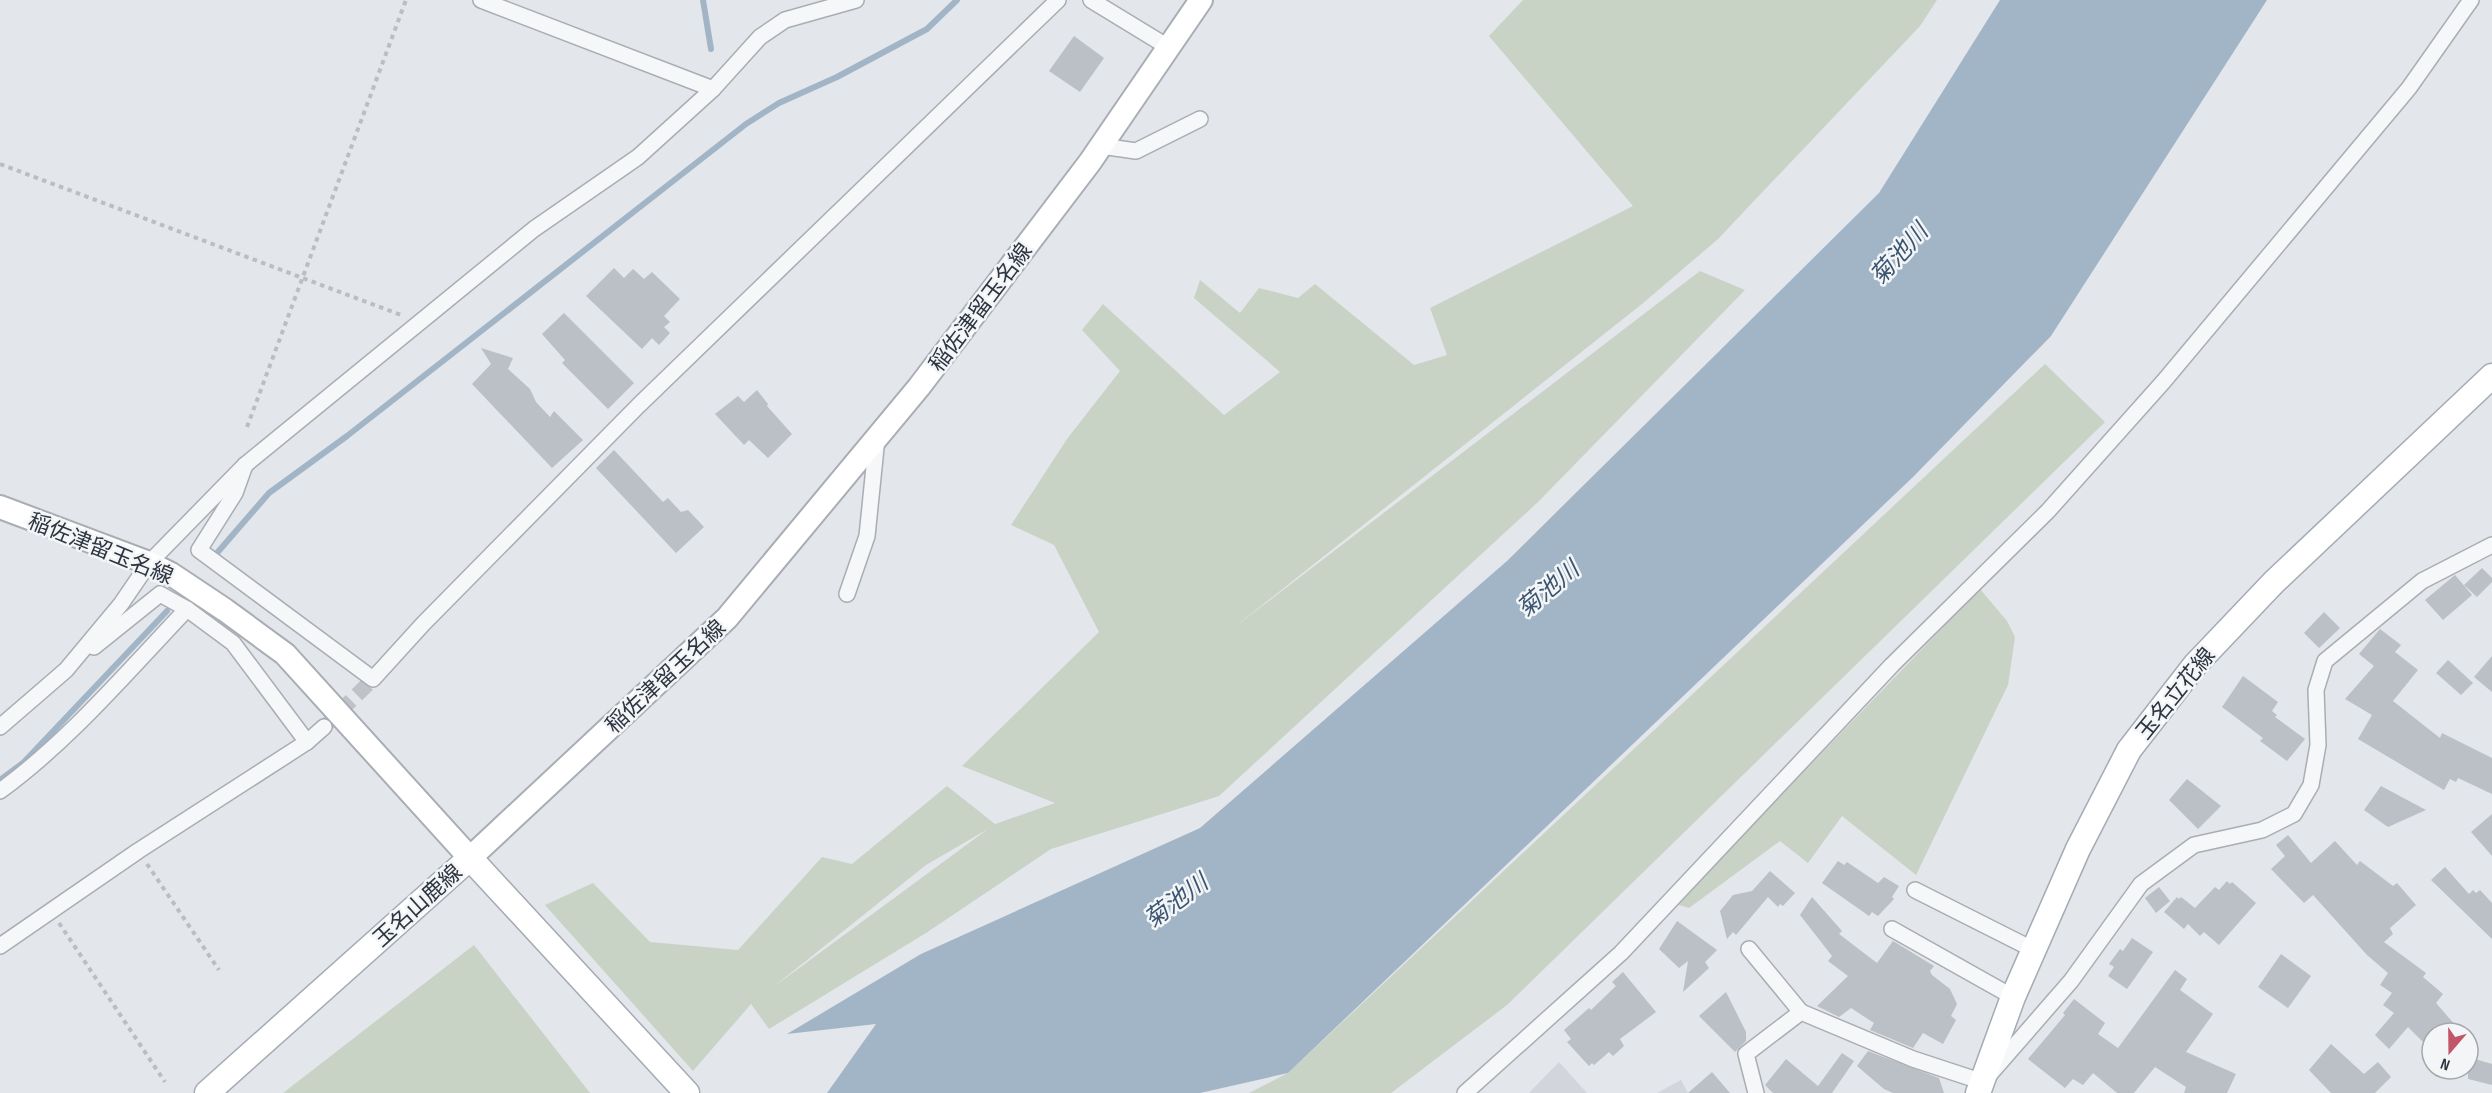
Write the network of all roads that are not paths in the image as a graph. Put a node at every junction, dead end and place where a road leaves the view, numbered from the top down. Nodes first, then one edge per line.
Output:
1 (481, 0) edge
2 (856, 0) edge
3 (1057, 0) edge
4 (1092, 0) edge
5 (1201, 0) edge
6 (2470, 0) edge
7 (1168, 47) junction
8 (713, 89) junction
9 (1200, 119) dead end
10 (1101, 146) junction
11 (2492, 376) edge
12 (877, 438) junction
13 (245, 465) junction
14 (0, 507) edge
15 (2492, 544) edge
16 (149, 563) junction
17 (847, 594) dead end
18 (187, 609) junction
19 (66, 670) junction
20 (0, 727) edge
21 (324, 727) tunnel mouth
22 (307, 742) junction
23 (0, 791) edge
24 (470, 858) junction
25 (1915, 890) dead end
26 (1892, 929) dead end
27 (0, 946) edge
28 (1749, 950) dead end
29 (2034, 950) junction
30 (2013, 997) junction
31 (1801, 1012) junction
32 (1980, 1088) edge
33 (207, 1093) edge
34 (687, 1093) edge
35 (1465, 1093) edge
36 (1756, 1093) edge

1 - 8 street
2 - 8 street
3 - 13 street
4 - 7 street
5 - 7 main road, 稲佐津留玉名線
6 - 35 street
7 - 10 main road, 稲佐津留玉名線
8 - 13 street
9 - 10 street
10 - 12 main road, 稲佐津留玉名線
11 - 29 main road, 玉名立花線
12 - 17 street
12 - 24 main road, 稲佐津留玉名線
13 - 16 street
14 - 16 main road, 稲佐津留玉名線
15 - 32 street
16 - 19 street
16 - 24 main road, 稲佐津留玉名線
18 - 19 street
18 - 22 street
18 - 23 street
19 - 20 street
21 - 22 street
22 - 27 street
24 - 33 main road, 玉名山鹿線
24 - 34 main road, 玉名山鹿線
25 - 29 street
26 - 30 street
28 - 31 street
29 - 30 main road, 玉名立花線
30 - 32 main road, 玉名立花線
31 - 32 street
31 - 36 street

